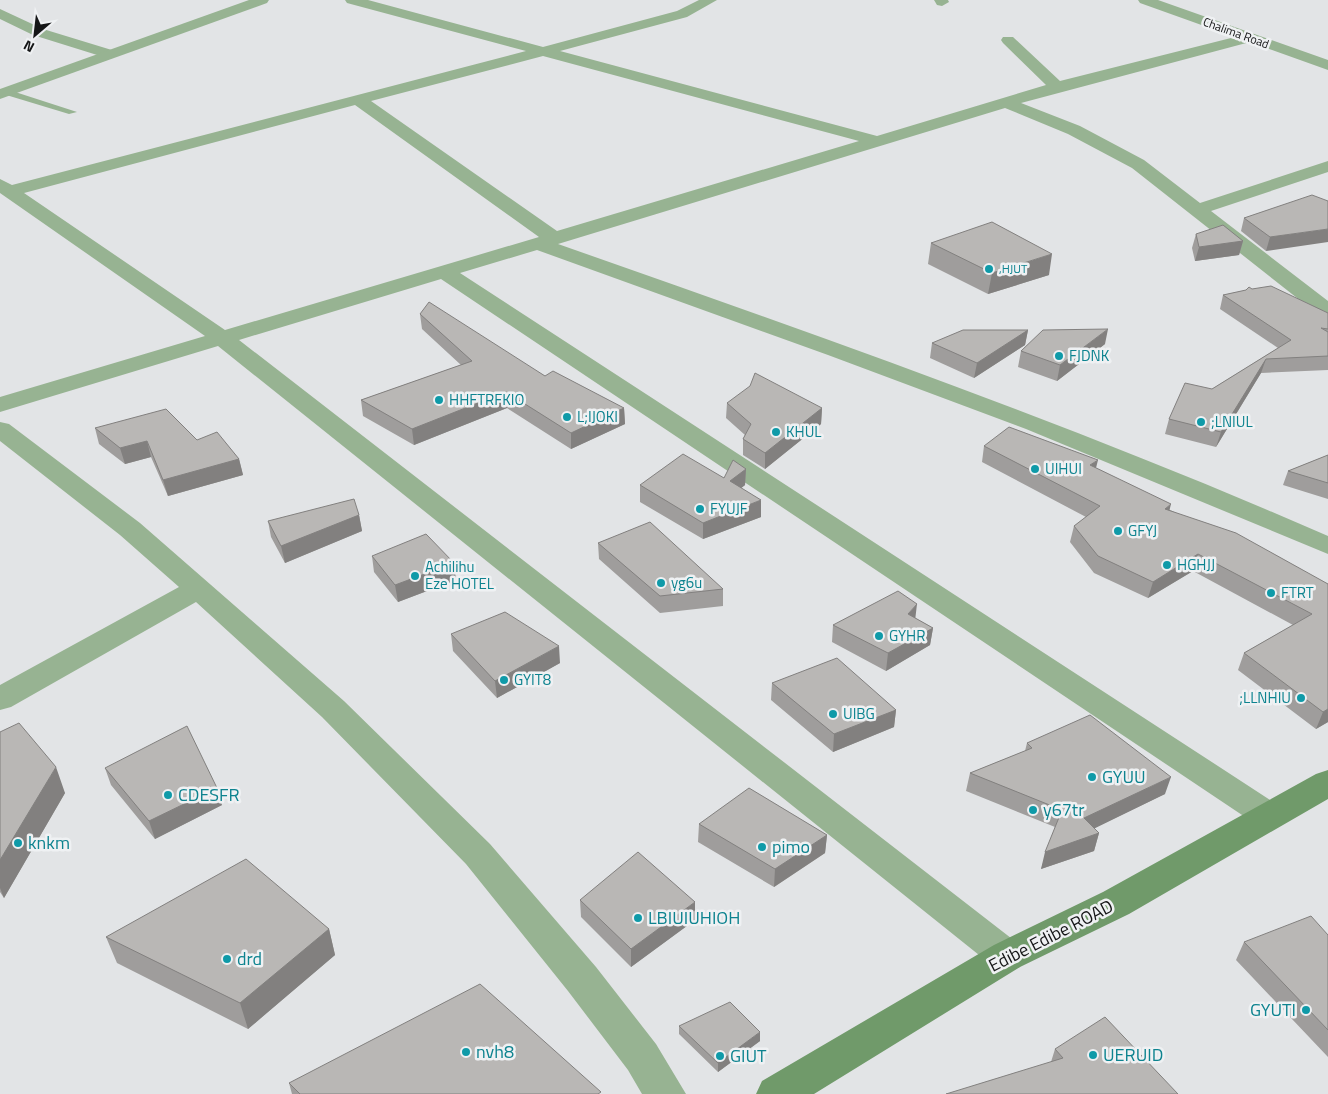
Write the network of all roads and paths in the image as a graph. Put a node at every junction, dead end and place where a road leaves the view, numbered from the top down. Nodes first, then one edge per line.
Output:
1 (262, 0) edge
2 (352, 0) edge
3 (710, 0) edge
4 (1145, 0) edge
5 (0, 13) edge
6 (1249, 38) junction
7 (1008, 40) dead end
8 (1318, 46) dead end
9 (543, 51) junction
10 (1290, 52) junction
11 (110, 54) junction
12 (1328, 65) edge
13 (1057, 87) junction
14 (3, 93) edge
15 (358, 100) junction
16 (1007, 103) junction
17 (72, 112) dead end
18 (878, 141) junction
19 (1328, 166) edge
20 (5, 188) edge
21 (1199, 209) junction
22 (546, 241) junction
23 (444, 272) junction
24 (1328, 310) edge
25 (223, 339) junction
26 (0, 405) edge
27 (0, 430) edge
28 (1328, 546) edge
29 (198, 589) junction
30 (0, 699) edge
31 (1328, 783) edge
32 (1269, 816) junction
33 (1008, 956) junction
34 (665, 1094) edge
35 (777, 1094) edge

1 - 11 street
2 - 9 street
3 - 9 street
4 - 6 street, Chalima Road
5 - 11 street
6 - 10 street, Chalima Road
6 - 13 street
7 - 13 street
8 - 10 street
9 - 15 street
9 - 18 street
10 - 12 street, Chalima Road
11 - 14 street
13 - 16 street
14 - 17 lane
15 - 20 street
15 - 22 street
16 - 18 street
16 - 21 street
18 - 22 street
19 - 21 street
20 - 25 street
21 - 24 street
22 - 23 street
22 - 28 street
23 - 25 street
23 - 32 street
25 - 26 street
25 - 33 street
27 - 29 street
29 - 30 street
29 - 34 street
31 - 32 main road, Edibe Edibe ROAD
32 - 33 main road, Edibe Edibe ROAD
33 - 35 main road, Edibe Edibe ROAD

